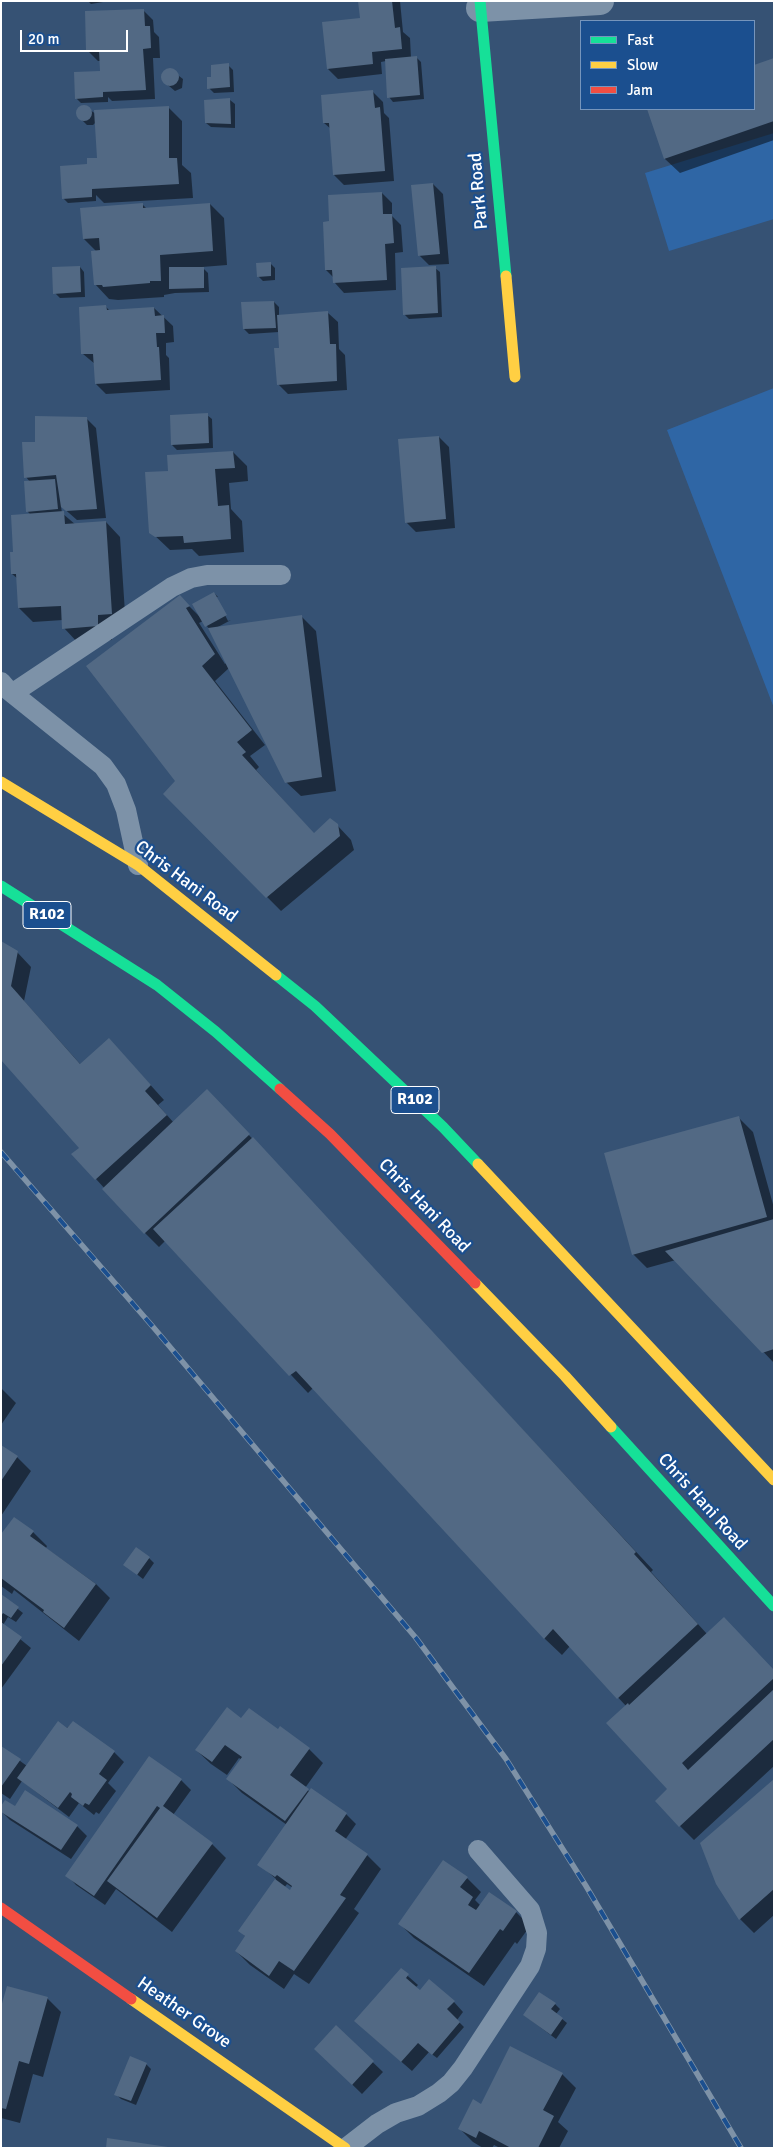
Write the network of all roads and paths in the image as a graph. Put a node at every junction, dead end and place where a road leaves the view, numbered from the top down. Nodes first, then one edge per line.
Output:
1 (600, 1) edge
2 (480, 5) edge
3 (515, 377) dead end
4 (281, 575) dead end
5 (7, 688) edge
6 (1, 782) edge
7 (138, 865) junction
8 (1, 886) edge
9 (765, 1461) edge
10 (774, 1480) edge
11 (774, 1606) edge
12 (478, 1850) dead end
13 (1, 1908) edge
14 (346, 2148) edge

1 - 2 street
2 - 3 main road, Park Road
4 - 5 lane
5 - 7 lane
6 - 7 main road, Chris Hani Road / R102
7 - 9 main road, Chris Hani Road / R102
8 - 11 main road, Chris Hani Road / R102
9 - 10 main road, Chris Hani Road / R102
12 - 14 lane
13 - 14 main road, Heather Grove

